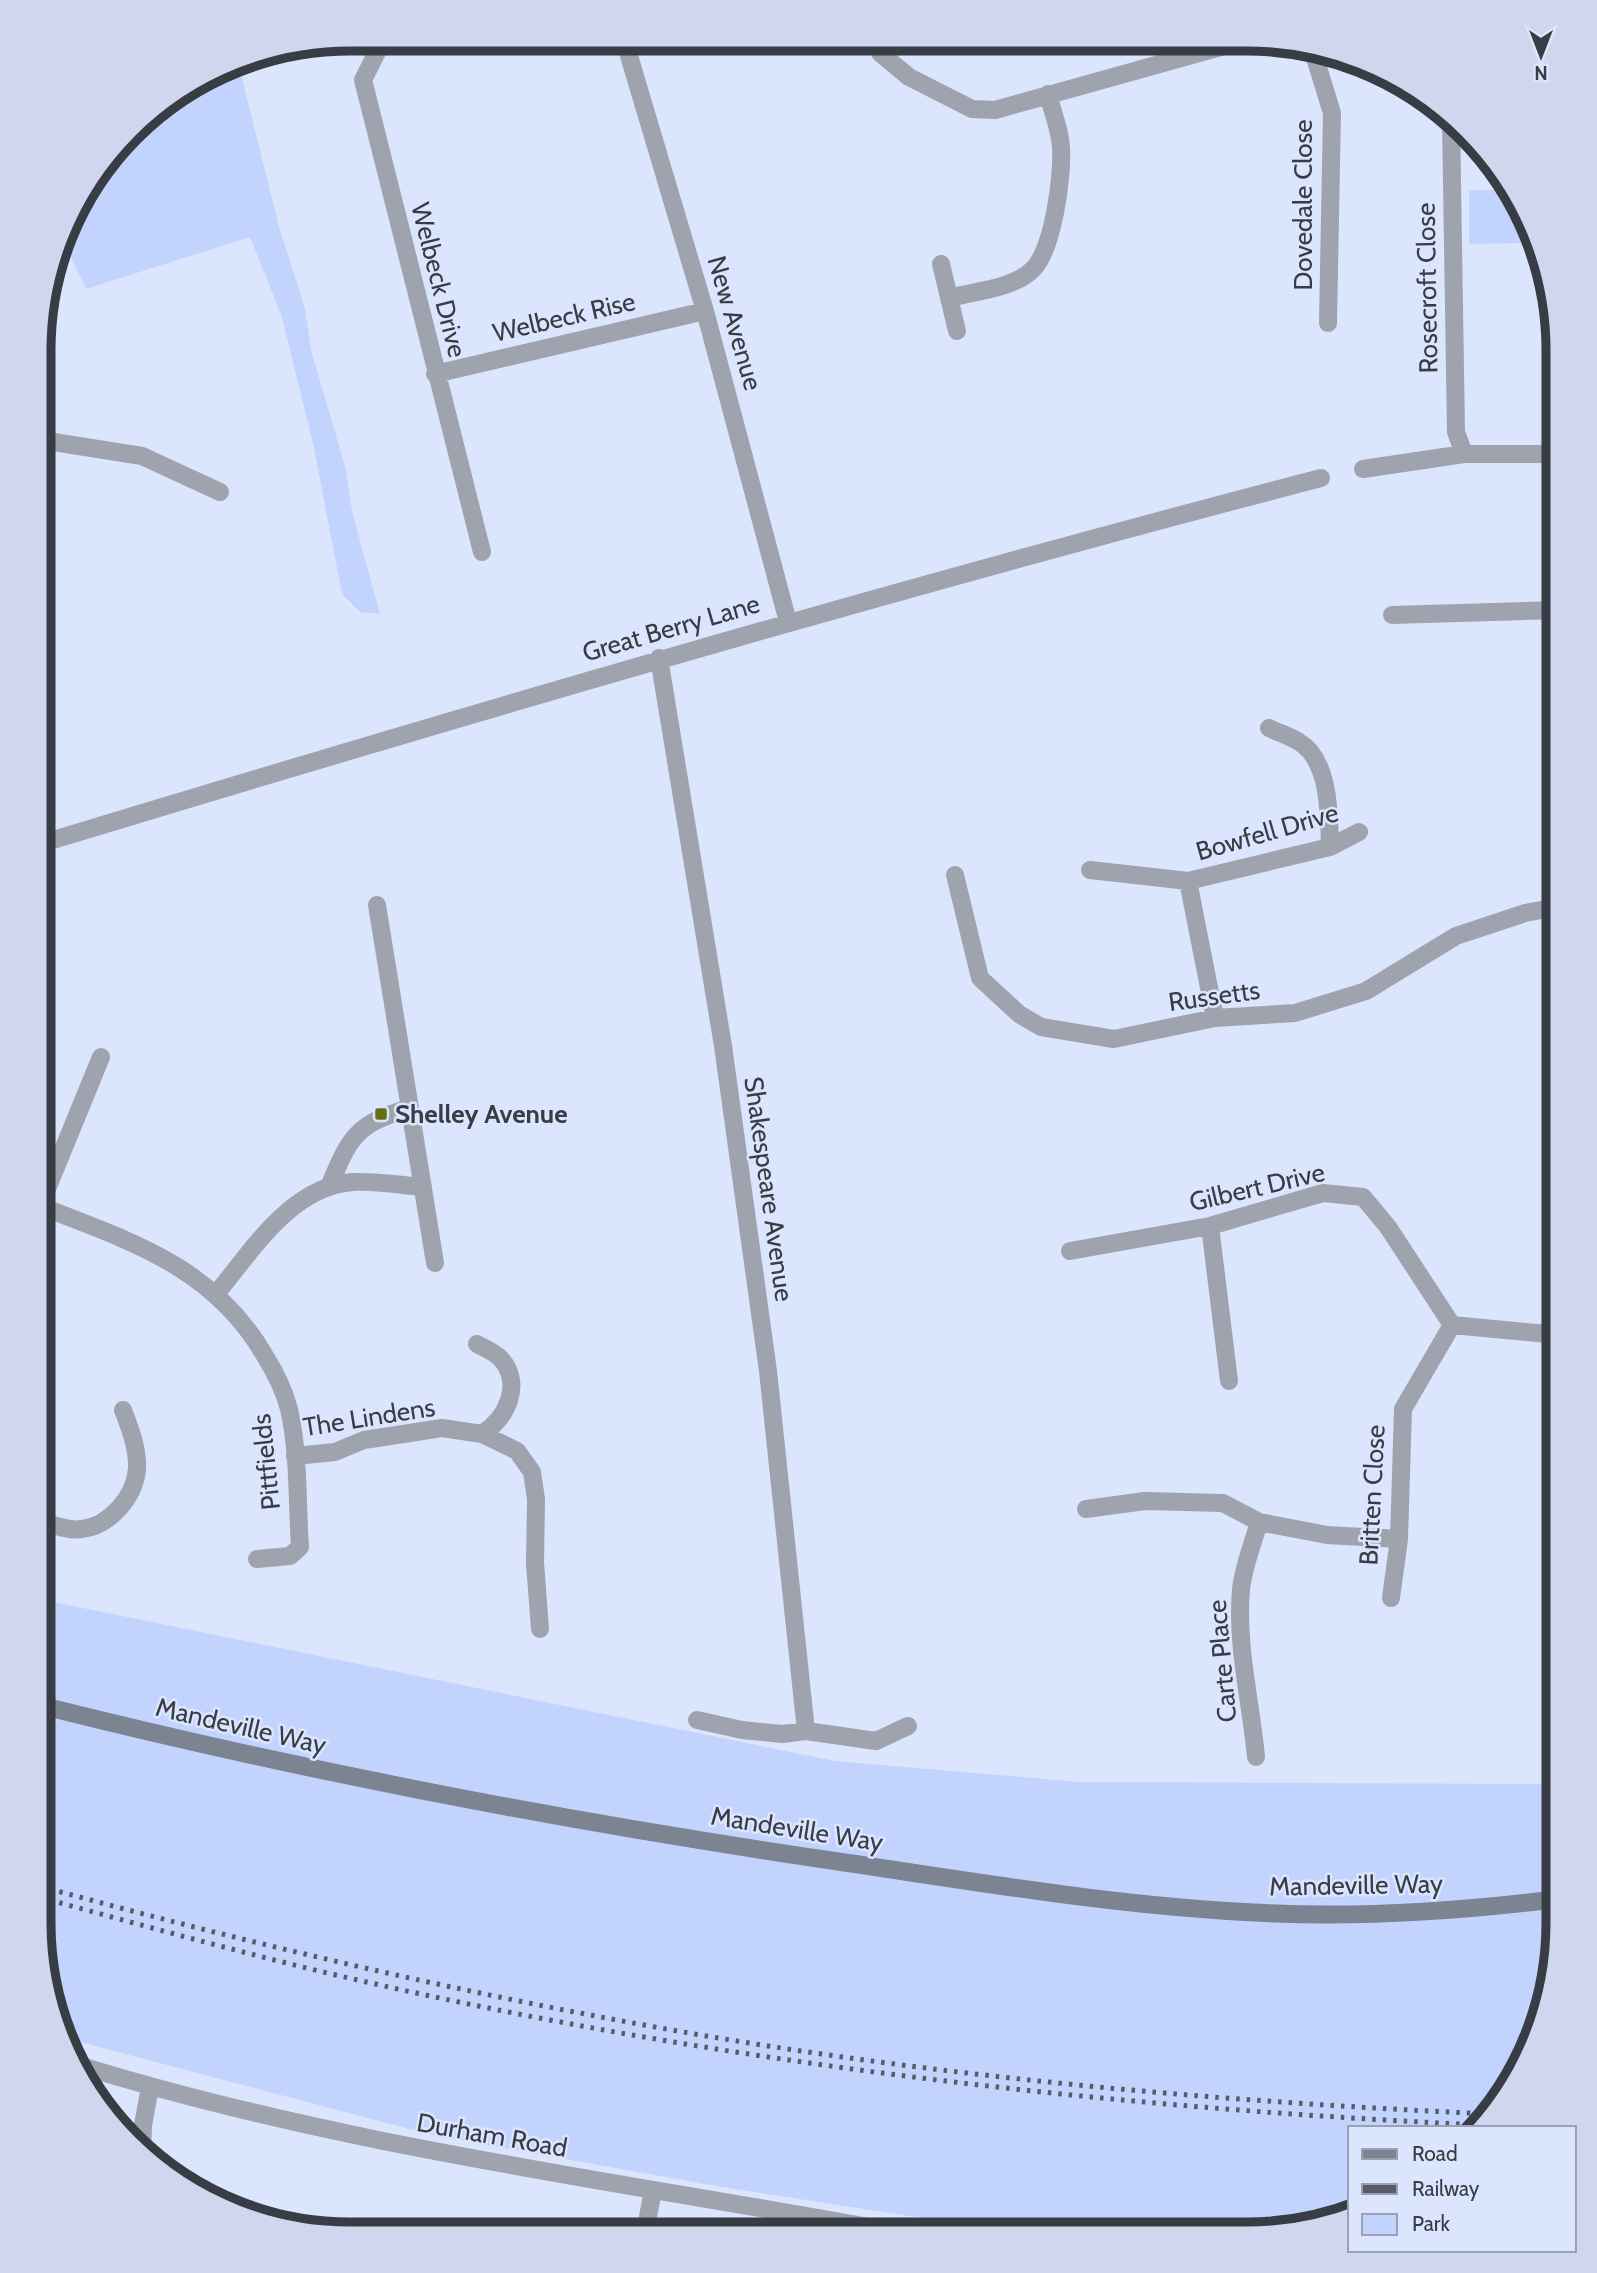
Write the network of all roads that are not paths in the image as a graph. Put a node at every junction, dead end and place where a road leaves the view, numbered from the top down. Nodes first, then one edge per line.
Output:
1 (378, 51) edge
2 (628, 51) edge
3 (880, 51) edge
4 (1205, 51) edge
5 (1315, 58) edge
6 (1048, 94) junction
7 (1451, 131) edge
8 (941, 264) dead end
9 (949, 298) junction
10 (705, 312) junction
11 (1328, 323) dead end
12 (957, 331) dead end
13 (435, 374) junction
14 (51, 442) edge
15 (1464, 454) junction
16 (1546, 454) edge
17 (1363, 469) dead end
18 (1321, 478) dead end
19 (220, 492) dead end
20 (482, 552) dead end
21 (1546, 610) edge
22 (1392, 615) dead end
23 (788, 622) junction
24 (660, 658) junction
25 (1269, 728) dead end
26 (1359, 832) dead end
27 (51, 841) edge
28 (1330, 847) junction
29 (1090, 870) dead end
30 (955, 875) dead end
31 (1188, 881) junction
32 (377, 905) dead end
33 (1546, 909) edge
34 (1215, 1018) junction
35 (101, 1057) dead end
36 (410, 1108) junction
37 (51, 1179) edge
38 (329, 1187) junction
39 (423, 1187) junction
40 (51, 1210) edge
41 (1210, 1226) junction
42 (1070, 1251) dead end
43 (435, 1263) dead end
44 (216, 1294) junction
45 (1452, 1325) junction
46 (1546, 1334) edge
47 (477, 1344) dead end
48 (1229, 1381) dead end
49 (122, 1410) dead end
50 (482, 1434) junction
51 (295, 1456) junction
52 (1086, 1509) dead end
53 (1259, 1522) junction
54 (51, 1524) edge
55 (1399, 1539) junction
56 (257, 1559) dead end
57 (1391, 1598) dead end
58 (540, 1629) dead end
59 (51, 1708) edge
60 (697, 1720) dead end
61 (908, 1726) dead end
62 (806, 1731) junction
63 (1256, 1757) dead end
64 (1546, 1900) edge
65 (89, 2068) edge
66 (150, 2087) junction
67 (142, 2139) edge
68 (653, 2190) junction
69 (647, 2222) edge
70 (838, 2222) edge

1 - 13 street, Welbeck Drive
2 - 10 street, New Avenue
3 - 6 street
4 - 6 street
5 - 11 street, Dovedale Close
6 - 9 street
7 - 15 street, Rosecroft Close
8 - 9 street
9 - 12 street
10 - 13 street, Welbeck Rise
10 - 23 street, New Avenue
13 - 20 street, Welbeck Drive
14 - 19 street
15 - 16 street
15 - 17 street
18 - 23 street, Great Berry Lane
21 - 22 street
23 - 24 street, Great Berry Lane
24 - 27 street, Great Berry Lane
24 - 62 street, Shakespeare Avenue
25 - 28 street
26 - 28 street, Bowfell Drive
28 - 31 street, Bowfell Drive
29 - 31 street, Bowfell Drive
30 - 34 street, Russetts
31 - 34 street, Bowfell Drive
32 - 36 street
33 - 34 street, Russetts
35 - 37 street
36 - 38 street
36 - 39 street
38 - 39 street
38 - 44 street
39 - 43 street
40 - 44 street, Pittfields
41 - 42 street, Gilbert Drive
41 - 45 street, Gilbert Drive
41 - 48 street
44 - 51 street, Pittfields
45 - 46 street
45 - 55 street, Britten Close
47 - 50 street
49 - 54 street
50 - 51 street, The Lindens
50 - 58 street, The Lindens
51 - 56 street, Pittfields
52 - 53 street
53 - 55 street
53 - 63 street, Carte Place
55 - 57 street, Britten Close
59 - 64 main road, Mandeville Way
60 - 62 street
61 - 62 street
65 - 66 street, Durham Road
66 - 67 street
66 - 68 street, Durham Road
68 - 69 street
68 - 70 street, Durham Road

